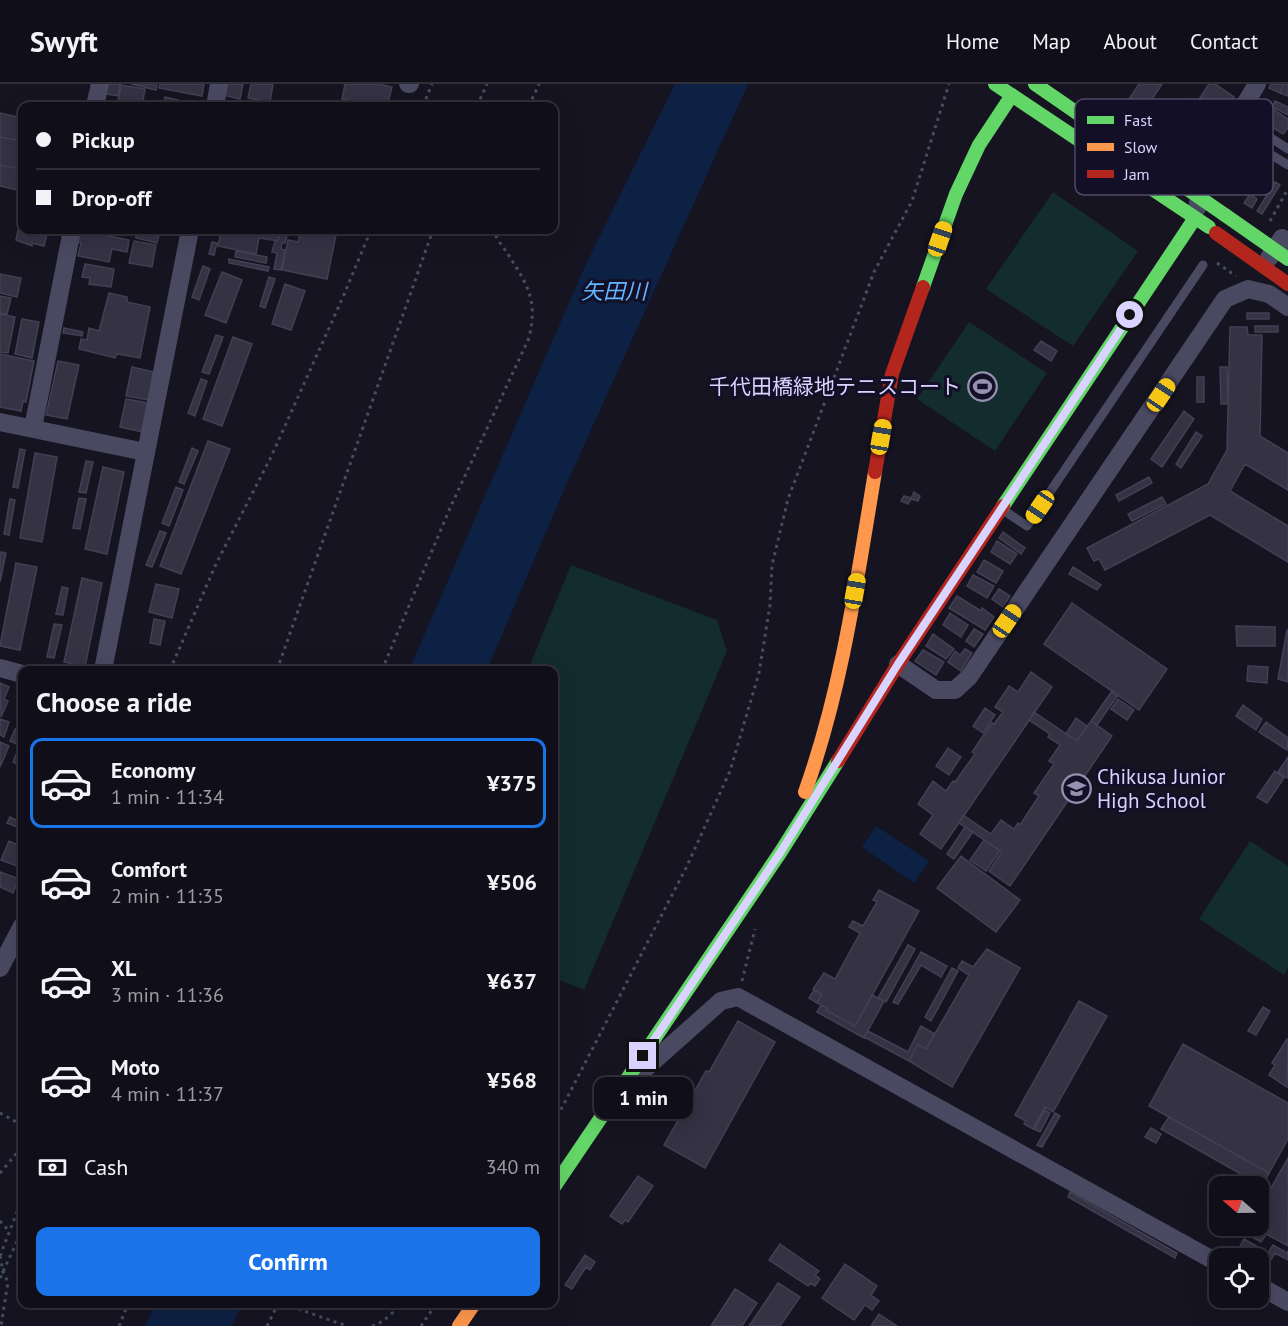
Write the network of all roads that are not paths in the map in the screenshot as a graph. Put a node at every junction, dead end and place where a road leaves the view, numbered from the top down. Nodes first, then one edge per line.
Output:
1 (100, 84) edge
2 (219, 84) edge
3 (996, 84) edge
4 (1035, 84) edge
5 (1256, 84) edge
6 (1012, 95) junction
7 (1248, 99) edge
8 (96, 102) edge
9 (216, 102) edge
10 (1075, 112) edge
11 (1075, 137) edge
12 (1273, 139) edge
13 (1288, 149) edge
14 (1273, 156) edge
15 (1288, 165) edge
16 (1161, 195) edge
17 (1196, 195) edge
18 (1199, 197) junction
19 (1195, 218) junction
20 (71, 234) edge
21 (189, 234) edge
22 (1288, 242) edge
23 (1288, 259) edge
24 (1203, 265) dead end
25 (1288, 284) edge
26 (1245, 285) junction
27 (1288, 307) edge
28 (0, 422) edge
29 (33, 428) junction
30 (145, 452) junction
31 (1001, 509) junction
32 (898, 664) junction
33 (104, 666) edge
34 (0, 668) edge
35 (18, 673) edge
36 (825, 732) junction
37 (848, 744) junction
38 (780, 853) junction
39 (18, 934) edge
40 (0, 968) edge
41 (618, 1092) junction
42 (558, 1181) edge
43 (1209, 1258) edge
44 (1269, 1292) edge
45 (1288, 1302) edge
46 (471, 1308) edge
47 (459, 1326) edge

1 - 8 street
2 - 9 street
3 - 6 street
4 - 6 street
4 - 10 street
5 - 7 street
6 - 11 street
6 - 36 street
12 - 13 lane
14 - 15 lane
16 - 19 street
17 - 18 street
18 - 19 street
18 - 23 street, bridge
19 - 25 street, bridge
19 - 31 street
20 - 29 street
21 - 30 street
22 - 26 street
24 - 31 lane
26 - 27 street
26 - 32 street
28 - 29 street
29 - 30 street
30 - 33 street
31 - 32 street
32 - 37 street
34 - 35 street
36 - 37 street
36 - 38 street
37 - 38 street
38 - 41 street
39 - 40 street
41 - 42 street
41 - 43 street
44 - 45 street
46 - 47 street

